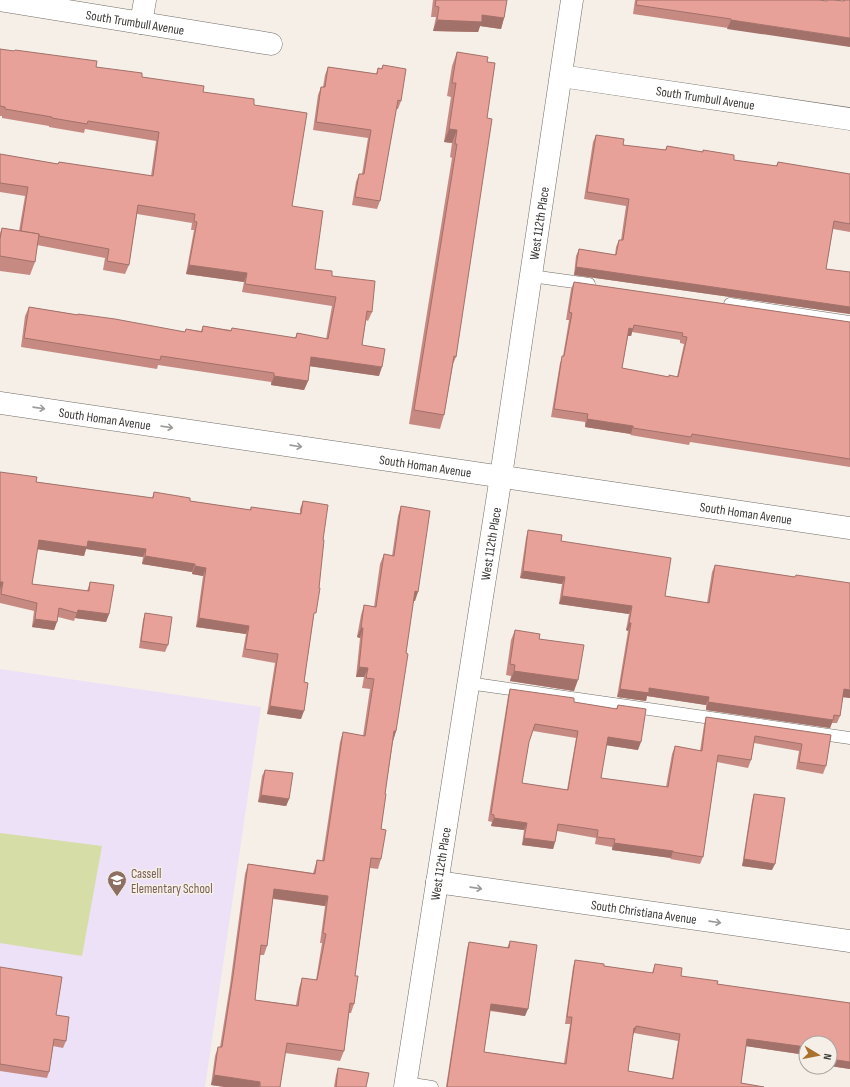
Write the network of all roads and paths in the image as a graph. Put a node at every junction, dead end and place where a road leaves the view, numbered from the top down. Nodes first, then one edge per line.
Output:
1 (0, 0) edge
2 (145, 0) edge
3 (572, 0) edge
4 (142, 23) junction
5 (271, 44) dead end
6 (561, 76) junction
7 (850, 119) edge
8 (530, 276) junction
9 (602, 286) edge
10 (718, 303) edge
11 (850, 322) edge
12 (0, 403) edge
13 (501, 476) junction
14 (850, 528) edge
15 (468, 683) junction
16 (850, 738) edge
17 (437, 882) junction
18 (850, 941) edge
19 (406, 1085) edge
20 (432, 1087) edge

1 - 4 street, South Trumbull Avenue
2 - 4 street
3 - 6 street, West 112th Place
4 - 5 street, South Trumbull Avenue
6 - 7 street, South Trumbull Avenue
6 - 8 street, West 112th Place
8 - 9 lane
8 - 13 street, West 112th Place
10 - 11 lane
12 -> 13 street, South Homan Avenue
13 - 14 street, South Homan Avenue
13 - 15 street, West 112th Place
15 - 16 lane
15 - 17 street, West 112th Place
17 -> 18 street, South Christiana Avenue
17 - 19 street, West 112th Place
19 - 20 lane

